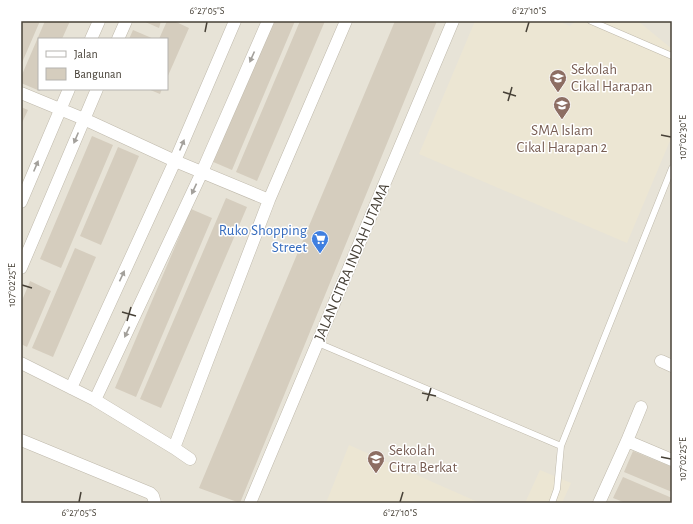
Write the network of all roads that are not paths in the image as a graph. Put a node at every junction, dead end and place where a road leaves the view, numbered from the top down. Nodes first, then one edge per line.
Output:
1 (99, 21) edge
2 (126, 21) edge
3 (235, 21) edge
4 (268, 21) edge
5 (346, 21) edge
6 (453, 21) edge
7 (591, 21) edge
8 (91, 38) edge
9 (118, 38) edge
10 (672, 56) edge
11 (69, 90) edge
12 (97, 90) edge
13 (21, 93) edge
14 (60, 110) junction
15 (84, 119) junction
16 (175, 161) junction
17 (672, 168) edge
18 (202, 172) junction
19 (269, 200) junction
20 (21, 202) edge
21 (21, 268) edge
22 (318, 343) junction
23 (21, 363) edge
24 (71, 388) junction
25 (95, 400) junction
26 (641, 407) dead end
27 (21, 440) edge
28 (627, 441) junction
29 (561, 446) junction
30 (174, 448) junction
31 (190, 459) dead end
32 (672, 460) edge
33 (603, 502) edge
34 (155, 503) edge
35 (250, 503) edge
36 (552, 503) edge

1 - 8 street
2 - 9 street
16 -> 3 street
4 -> 18 street
5 - 19 street
6 - 22 street, JALAN CITRA INDAH UTAMA
7 - 10 lane
11 - 14 street
12 - 15 street
13 - 14 street
14 - 15 street
20 -> 14 street
15 - 16 street
15 -> 21 street
16 - 18 street
24 -> 16 street
17 - 29 lane
18 - 19 street
18 -> 25 street
19 - 30 street
22 - 29 lane
22 - 35 street, JALAN CITRA INDAH UTAMA
23 - 24 street
24 - 25 street
25 - 30 street
26 - 28 street
27 - 34 street
28 - 32 street
28 - 33 street
29 - 36 lane
30 - 31 street

